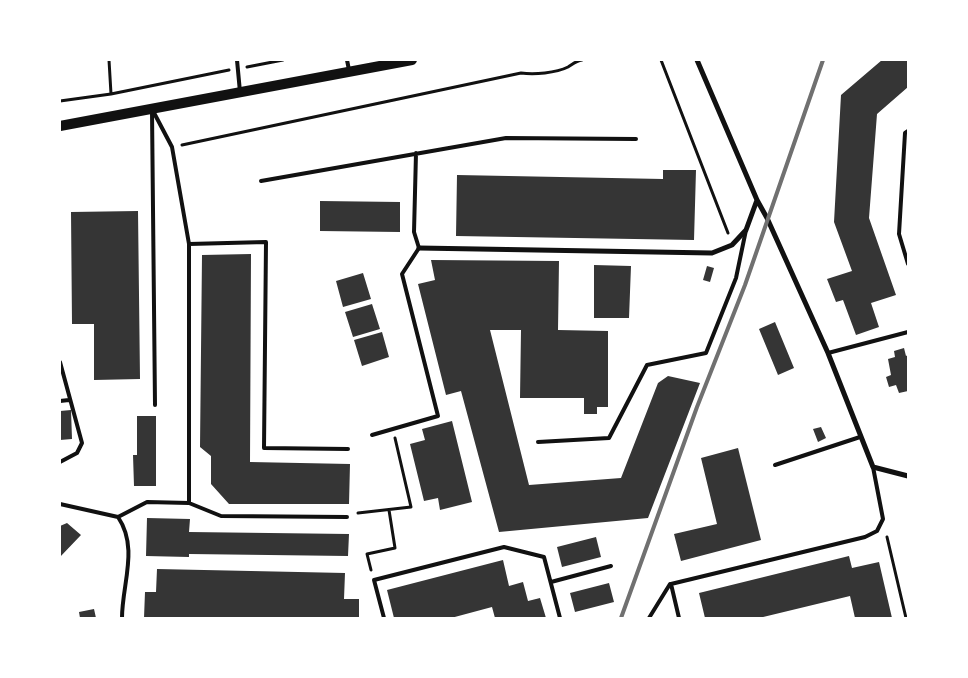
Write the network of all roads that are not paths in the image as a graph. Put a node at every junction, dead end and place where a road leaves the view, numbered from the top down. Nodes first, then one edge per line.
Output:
1 (237, 60) edge
2 (347, 60) edge
3 (412, 60) edge
4 (697, 60) edge
5 (349, 72) junction
6 (240, 92) junction
7 (152, 109) junction
8 (60, 126) edge
9 (908, 131) edge
10 (636, 139) dead end
11 (416, 153) junction
12 (262, 181) dead end
13 (757, 200) junction
14 (746, 230) junction
15 (189, 244) junction
16 (420, 248) junction
17 (908, 264) edge
18 (908, 332) edge
19 (828, 353) junction
20 (60, 362) edge
21 (69, 400) junction
22 (60, 401) edge
23 (155, 405) dead end
24 (372, 435) dead end
25 (860, 437) junction
26 (538, 442) dead end
27 (348, 449) dead end
28 (60, 462) edge
29 (775, 465) dead end
30 (873, 467) junction
31 (908, 476) edge
32 (189, 503) junction
33 (60, 504) edge
34 (118, 517) junction
35 (347, 517) dead end
36 (611, 566) dead end
37 (551, 582) junction
38 (671, 584) junction
39 (122, 618) edge
40 (384, 618) edge
41 (560, 618) edge
42 (649, 618) edge
43 (679, 618) edge

1 - 6 lane
2 - 5 lane
3 - 5 main road
4 - 13 street
5 - 6 main road
6 - 7 main road
7 - 8 main road
7 - 15 lane
7 - 23 lane
9 - 17 lane
10 - 11 lane
11 - 12 lane
11 - 16 lane
13 - 14 street
13 - 19 street
14 - 16 street
14 - 26 lane
15 - 27 lane
15 - 32 lane
16 - 24 lane
18 - 19 lane
19 - 25 street
20 - 21 lane
21 - 22 lane
21 - 28 lane
25 - 29 lane
25 - 30 street
30 - 31 street
30 - 38 lane
32 - 34 lane
32 - 35 lane
33 - 34 lane
34 - 39 lane
36 - 37 lane
37 - 40 lane
37 - 41 lane
38 - 42 lane
38 - 43 lane

